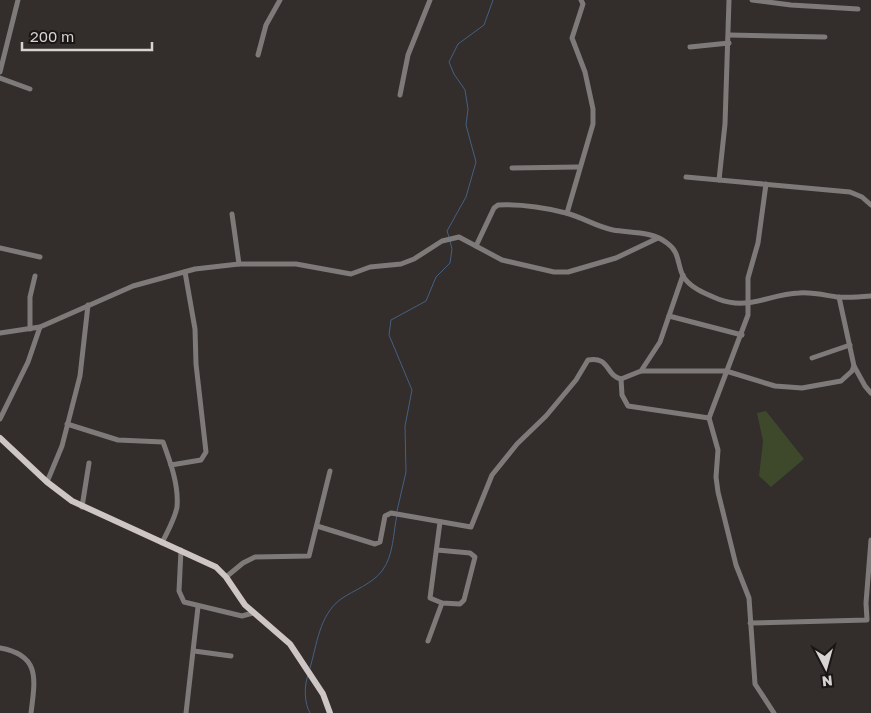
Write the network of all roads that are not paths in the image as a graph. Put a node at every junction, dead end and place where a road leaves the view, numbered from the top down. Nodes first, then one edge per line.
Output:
1 (18, 0) edge
2 (280, 0) edge
3 (430, 0) edge
4 (581, 0) edge
5 (729, 0) edge
6 (752, 0) edge
7 (824, 0) edge
8 (824, 7) junction
9 (858, 9) dead end
10 (729, 35) junction
11 (825, 37) dead end
12 (729, 43) junction
13 (690, 47) dead end
14 (258, 55) dead end
15 (0, 72) edge
16 (0, 78) edge
17 (30, 89) dead end
18 (400, 96) dead end
19 (578, 167) junction
20 (512, 168) dead end
21 (686, 177) dead end
22 (719, 180) junction
23 (766, 184) junction
24 (871, 205) edge
25 (567, 213) junction
26 (232, 214) dead end
27 (658, 238) junction
28 (476, 246) junction
29 (0, 248) edge
30 (40, 257) dead end
31 (240, 264) junction
32 (185, 272) junction
33 (683, 275) junction
34 (35, 276) dead end
35 (871, 296) edge
36 (839, 297) junction
37 (748, 304) junction
38 (88, 305) junction
39 (669, 316) junction
40 (40, 327) junction
41 (30, 329) junction
42 (0, 333) edge
43 (742, 336) junction
44 (850, 346) junction
45 (812, 358) dead end
46 (854, 366) junction
47 (641, 371) junction
48 (726, 371) junction
49 (621, 379) junction
50 (871, 393) edge
51 (709, 418) junction
52 (0, 419) edge
53 (67, 424) junction
54 (0, 438) edge
55 (89, 463) dead end
56 (171, 465) junction
57 (330, 471) dead end
58 (47, 482) junction
59 (82, 507) junction
60 (440, 522) junction
61 (317, 526) junction
62 (871, 540) edge
63 (162, 543) junction
64 (180, 550) junction
65 (437, 550) junction
66 (226, 578) junction
67 (442, 603) junction
68 (198, 607) junction
69 (253, 613) junction
70 (869, 620) edge
71 (750, 623) junction
72 (428, 641) dead end
73 (0, 648) edge
74 (194, 651) junction
75 (231, 656) dead end
76 (30, 713) edge
77 (186, 713) edge
78 (330, 713) edge
79 (774, 713) edge

1 - 15 street
2 - 14 street
3 - 18 street
4 - 19 street
5 - 10 street
6 - 8 street
7 - 8 street
8 - 9 street
10 - 11 street
10 - 12 street
12 - 13 street
12 - 22 street
16 - 17 street
19 - 20 street
19 - 25 street
21 - 22 street
22 - 23 street
23 - 24 street
23 - 37 street
25 - 27 street
25 - 28 street
26 - 31 street
27 - 28 street
27 - 33 street
28 - 31 street
29 - 30 street
31 - 32 street
32 - 38 street
32 - 56 street
33 - 37 street
33 - 39 street
34 - 41 street
35 - 36 street
36 - 37 street
36 - 44 street
37 - 43 street
38 - 40 street
38 - 53 street
39 - 43 street
39 - 47 street
40 - 41 street
40 - 52 street
41 - 42 street
43 - 48 street
44 - 45 street
44 - 46 street
46 - 48 street
46 - 50 street
47 - 48 street
47 - 49 street
48 - 51 street
49 - 51 street
49 - 60 street
51 - 71 street
53 - 56 street
53 - 58 street
54 - 58 main road
55 - 59 street
56 - 63 street
57 - 61 street
58 - 59 main road
59 - 63 main road
60 - 61 street
60 - 65 street
61 - 66 street
62 - 70 street
63 - 64 main road
64 - 66 main road
64 - 68 street
65 - 67 street
65 - 67 street
66 - 69 main road
67 - 72 street
68 - 69 street
68 - 74 street
69 - 78 main road
70 - 71 street
71 - 79 street
73 - 76 street
74 - 75 street
74 - 77 street

